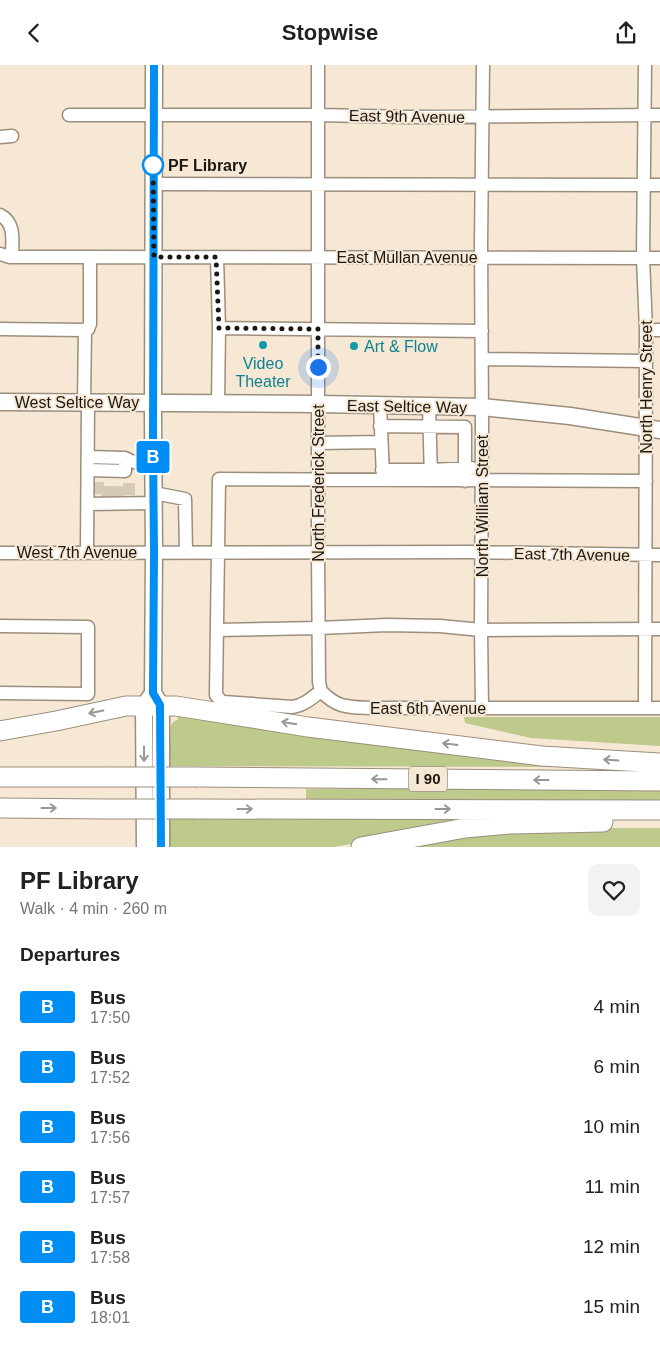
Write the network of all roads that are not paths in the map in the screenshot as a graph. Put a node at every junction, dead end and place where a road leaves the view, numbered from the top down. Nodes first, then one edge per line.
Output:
1 (154, 65) edge
2 (318, 65) edge
3 (483, 65) edge
4 (645, 65) edge
5 (68, 115) dead end
6 (154, 115) junction
7 (319, 115) junction
8 (644, 115) junction
9 (660, 115) edge
10 (482, 117) junction
11 (153, 185) junction
12 (318, 185) junction
13 (481, 185) junction
14 (644, 185) junction
15 (660, 185) edge
16 (0, 215) edge
17 (5, 257) edge
18 (90, 257) junction
19 (154, 257) junction
20 (216, 257) junction
21 (318, 257) junction
22 (481, 257) junction
23 (643, 258) junction
24 (660, 258) edge
25 (219, 328) junction
26 (0, 329) edge
27 (318, 329) junction
28 (85, 330) junction
29 (646, 330) junction
30 (660, 330) edge
31 (482, 331) junction
32 (482, 359) junction
33 (646, 361) junction
34 (0, 402) edge
35 (86, 402) junction
36 (153, 402) junction
37 (218, 403) junction
38 (318, 404) junction
39 (380, 405) junction
40 (430, 406) junction
41 (482, 407) junction
42 (380, 425) junction
43 (430, 426) junction
44 (653, 429) edge
45 (381, 442) junction
46 (318, 443) junction
47 (88, 457) junction
48 (153, 460) junction
49 (482, 467) junction
50 (111, 474) junction
51 (465, 474) junction
52 (382, 475) junction
53 (431, 475) junction
54 (318, 479) junction
55 (482, 481) junction
56 (646, 481) junction
57 (154, 498) junction
58 (110, 501) junction
59 (88, 552) junction
60 (154, 552) junction
61 (186, 552) junction
62 (219, 552) junction
63 (318, 552) junction
64 (481, 552) junction
65 (0, 553) edge
66 (646, 555) junction
67 (660, 555) edge
68 (0, 626) edge
69 (319, 628) junction
70 (646, 629) junction
71 (660, 629) edge
72 (218, 630) junction
73 (481, 630) junction
74 (321, 691) junction
75 (0, 693) edge
76 (152, 701) junction
77 (482, 708) junction
78 (645, 708) junction
79 (660, 708) edge
80 (0, 731) edge
81 (660, 763) edge
82 (0, 777) edge
83 (660, 781) edge
84 (0, 808) edge
85 (660, 810) edge
86 (660, 821) edge
87 (144, 847) edge
88 (161, 847) edge
89 (361, 847) edge

1 - 6 main road
2 - 7 street, North Frederick Street
3 - 10 street, North William Street
4 - 8 street, North Henry Street
5 - 6 street, East 9th Avenue
6 - 7 street, East 9th Avenue
6 - 11 main road
7 - 10 street, East 9th Avenue
7 - 12 street, North Frederick Street
8 - 9 street, East 9th Avenue
8 - 10 street, East 9th Avenue
8 - 14 street, North Henry Street
10 - 13 street, North William Street
11 - 12 street
11 - 19 main road
12 - 13 street
12 - 21 street, North Frederick Street
13 - 14 street
13 - 22 street, North William Street
14 - 15 street
14 - 23 street, North Henry Street
16 - 17 street
17 - 18 street, East Mullan Avenue
18 - 19 street, East Mullan Avenue
18 - 28 street
19 - 20 street, East Mullan Avenue
19 - 36 main road
20 - 21 street, East Mullan Avenue
20 - 25 street
21 - 22 street, East Mullan Avenue
21 - 27 street, North Frederick Street
22 - 23 street, East Mullan Avenue
22 - 31 street, North William Street
23 - 24 street, East Mullan Avenue
23 - 29 street, North Henry Street
25 - 27 street
25 - 37 street
26 - 28 street
27 - 31 street
27 - 38 street, North Frederick Street
28 - 35 street
29 - 30 street
29 - 33 street, North Henry Street
31 - 32 street, North William Street
32 - 33 street
32 - 41 street, North William Street
33 - 44 street, North Henry Street
34 - 35 main road, West Seltice Way
35 - 36 main road, West Seltice Way
35 - 47 street
36 - 37 main road, East Seltice Way
36 - 48 main road
37 - 38 main road, East Seltice Way
38 - 39 main road, East Seltice Way
38 - 46 street, North Frederick Street
39 - 40 main road, East Seltice Way
39 - 42 street
40 - 41 main road, East Seltice Way
40 - 43 street
41 - 44 main road, East Seltice Way
41 - 49 street, North William Street
42 - 43 street
42 - 45 street
43 - 51 street
43 - 53 street
44 - 56 street, North Henry Street
45 - 46 street
45 - 52 street
46 - 54 street, North Frederick Street
47 - 50 street
47 - 50 street
48 - 50 street
48 - 57 main road
49 - 51 street
49 - 55 street, North William Street
50 - 58 street
51 - 53 street
51 - 55 street
52 - 53 street
52 - 54 street
54 - 62 street
54 - 63 street, North Frederick Street
55 - 56 street
55 - 64 street, North William Street
56 - 66 street, North Henry Street
57 - 58 street
57 - 60 main road
57 - 61 street
58 - 59 street
59 - 60 street, West 7th Avenue
59 - 65 street, West 7th Avenue
60 - 61 street, East 7th Avenue
60 - 76 main road
61 - 62 street, East 7th Avenue
62 - 63 street, East 7th Avenue
62 - 72 street
63 - 64 street, East 7th Avenue
63 - 69 street, North Frederick Street
64 - 66 street, East 7th Avenue
64 - 73 street, North William Street
66 - 67 street, East 7th Avenue
66 - 70 street, North Henry Street
68 - 75 street
69 - 72 street
69 - 73 street
69 - 74 street, North Frederick Street
70 - 71 street
70 - 73 street
70 - 78 street, North Henry Street
72 - 74 street
73 - 77 street, North William Street
74 - 77 street, East 6th Avenue
76 -> 80 highway
81 -> 76 highway
76 -> 87 main road
76 - 88 main road
77 - 78 street, East 6th Avenue
78 - 79 street, East 6th Avenue
83 -> 82 highway, I 90, bridge
84 -> 85 highway, I 90, bridge
86 - 89 highway

